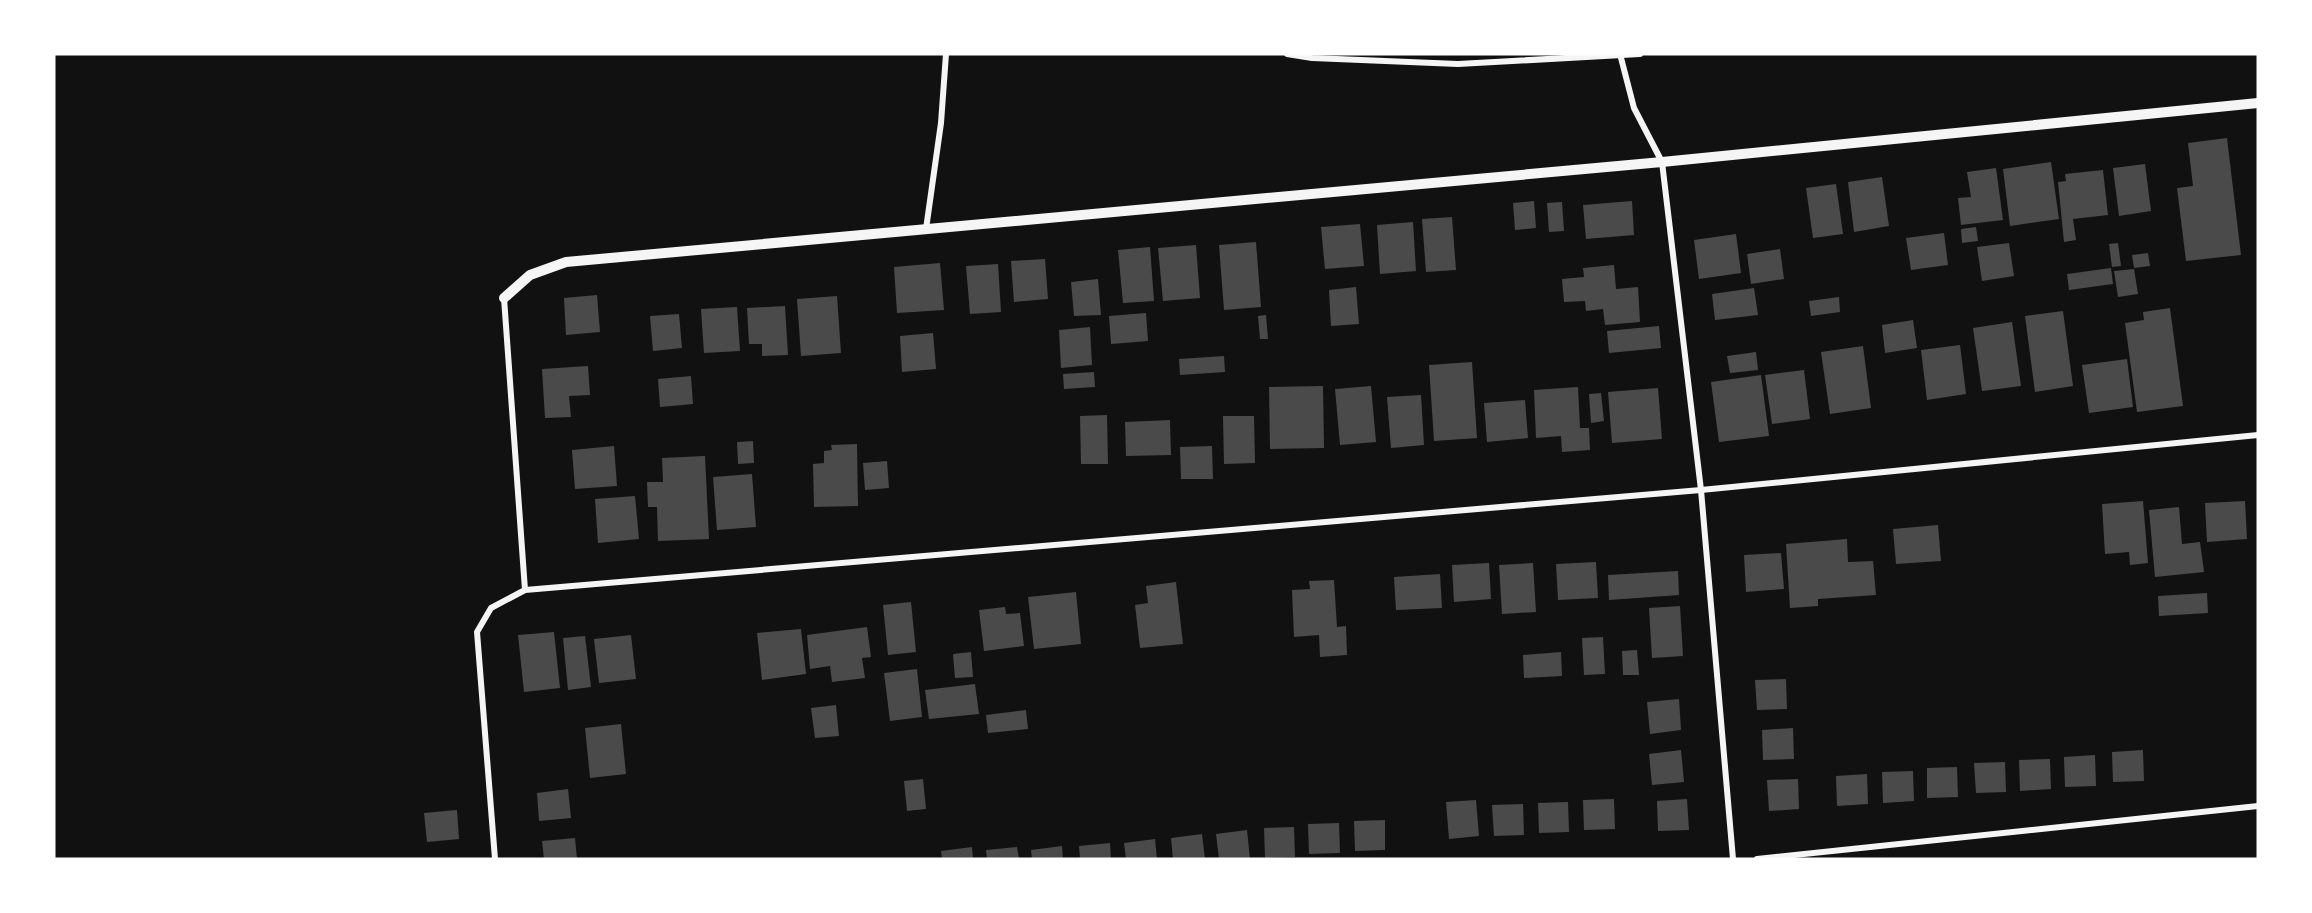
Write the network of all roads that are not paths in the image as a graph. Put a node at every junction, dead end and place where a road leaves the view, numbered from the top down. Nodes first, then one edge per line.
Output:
1 (946, 54) edge
2 (1287, 54) edge
3 (1640, 54) edge
4 (1620, 55) edge
5 (2258, 103) edge
6 (1662, 162) junction
7 (926, 229) junction
8 (504, 298) joint
9 (2258, 435) edge
10 (1701, 490) junction
11 (525, 590) junction
12 (2258, 806) edge
13 (495, 859) edge
14 (1733, 859) edge
15 (1757, 859) edge

1 - 7 street
2 - 4 street
3 - 4 street
4 - 6 street
5 - 6 street
6 - 7 street
6 - 10 street
7 - 8 street
8 - 11 street
9 - 10 street
10 - 11 street
10 - 14 street
11 - 13 street
12 - 15 street

